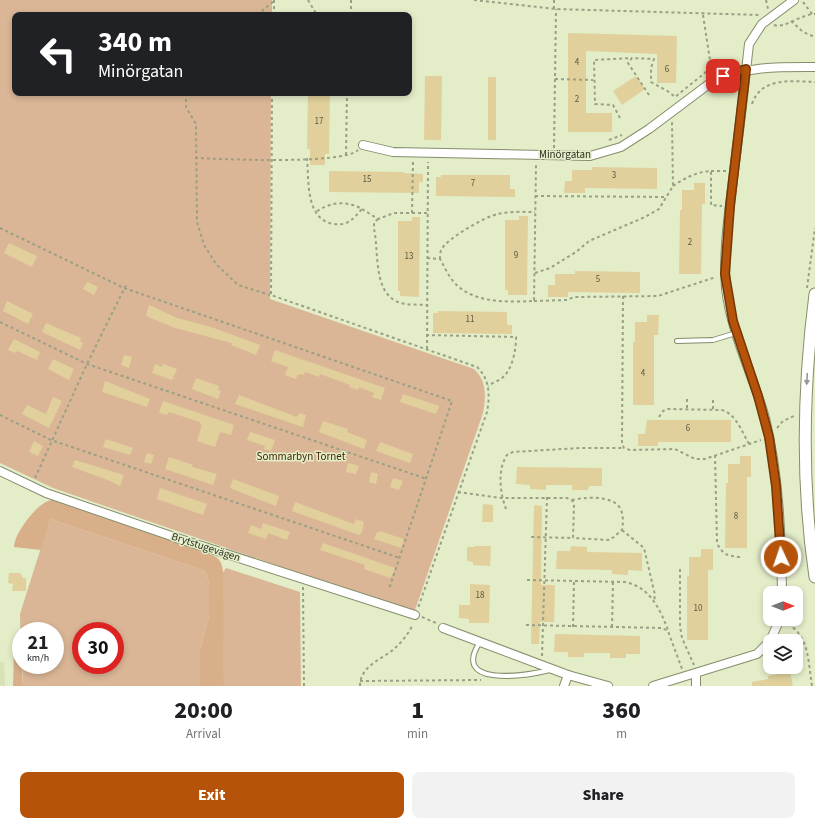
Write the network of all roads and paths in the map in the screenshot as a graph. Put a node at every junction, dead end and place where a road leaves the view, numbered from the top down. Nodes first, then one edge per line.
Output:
1 (308, 0) edge
2 (351, 0) edge
3 (474, 0) edge
4 (510, 0) edge
5 (554, 0) edge
6 (766, 0) edge
7 (794, 0) edge
8 (274, 1) edge
9 (803, 2) dead end
10 (510, 4) junction
11 (555, 9) junction
12 (768, 10) dead end
13 (261, 12) edge
14 (274, 12) edge
15 (315, 12) edge
16 (351, 12) edge
17 (814, 14) edge
18 (703, 15) junction
19 (766, 21) junction
20 (791, 21) junction
21 (815, 37) edge
22 (632, 58) junction
23 (815, 67) edge
24 (711, 68) junction
25 (746, 69) junction
26 (555, 79) junction
27 (593, 80) junction
28 (712, 80) junction
29 (815, 82) edge
30 (186, 96) edge
31 (272, 96) edge
32 (347, 96) edge
33 (649, 96) dead end
34 (750, 108) dead end
35 (671, 113) junction
36 (620, 118) dead end
37 (625, 134) dead end
38 (603, 143) dead end
39 (363, 145) joint
40 (554, 148) junction
41 (559, 148) dead end
42 (413, 152) junction
43 (428, 152) junction
44 (536, 154) junction
45 (346, 155) junction
46 (554, 156) junction
47 (196, 158) junction
48 (307, 158) junction
49 (271, 160) junction
50 (711, 171) junction
51 (734, 172) junction
52 (673, 186) junction
53 (535, 196) junction
54 (666, 196) junction
55 (730, 206) junction
56 (362, 209) junction
57 (316, 212) junction
58 (535, 212) junction
59 (412, 213) junction
60 (427, 213) junction
61 (378, 219) junction
62 (0, 228) edge
63 (427, 258) junction
64 (440, 259) junction
65 (534, 273) junction
66 (725, 274) junction
67 (126, 285) dead end
68 (124, 288) junction
69 (815, 294) edge
70 (270, 295) junction
71 (624, 296) junction
72 (534, 302) junction
73 (427, 305) junction
74 (0, 322) edge
75 (736, 332) junction
76 (426, 335) junction
77 (812, 340) edge
78 (677, 341) dead end
79 (427, 349) junction
80 (87, 364) junction
81 (488, 386) junction
82 (687, 400) dead end
83 (713, 400) dead end
84 (687, 409) junction
85 (713, 410) junction
86 (806, 414) junction
87 (0, 416) edge
88 (659, 417) dead end
89 (769, 436) junction
90 (51, 440) junction
91 (749, 444) junction
92 (624, 448) junction
93 (715, 455) junction
94 (0, 471) edge
95 (427, 479) junction
96 (31, 486) junction
97 (458, 492) junction
98 (547, 497) junction
99 (502, 498) junction
100 (572, 500) junction
101 (506, 509) dead end
102 (622, 530) junction
103 (529, 537) dead end
104 (546, 537) junction
105 (573, 538) junction
106 (740, 557) dead end
107 (400, 558) junction
108 (680, 569) dead end
109 (815, 577) edge
110 (303, 578) junction
111 (527, 580) dead end
112 (545, 580) junction
113 (574, 580) junction
114 (613, 581) junction
115 (782, 586) edge
116 (389, 589) dead end
117 (654, 601) junction
118 (415, 615) junction
119 (526, 625) dead end
120 (544, 626) junction
121 (777, 626) edge
122 (792, 626) edge
123 (573, 627) junction
124 (612, 627) junction
125 (443, 628) joint
126 (668, 631) junction
127 (480, 642) junction
128 (540, 664) junction
129 (554, 669) junction
130 (697, 673) junction
131 (568, 675) junction
132 (685, 677) junction
133 (481, 680) joint
134 (360, 681) junction
135 (507, 682) dead end
136 (304, 686) edge
137 (360, 686) edge
138 (564, 686) edge
139 (608, 686) edge
140 (653, 686) edge
141 (696, 686) edge
142 (812, 686) edge

1 - 15 path
2 - 16 path
3 - 10 path
4 - 10 path
5 - 11 path
6 - 12 path
7 - 19 street
8 - 13 path
8 - 14 path
9 - 17 path
10 - 11 path
11 - 18 path
11 - 26 path
17 - 20 path
18 - 19 path
18 - 24 path
19 - 20 path
19 - 25 street
20 - 21 path
22 - 24 path
22 - 27 path
22 - 33 path
23 - 25 street, Minörgatan
24 - 28 path
25 - 28 street, Minörgatan
25 - 51 street
26 - 27 path
26 - 40 path
27 - 36 path
28 - 35 street, Minörgatan
29 - 34 path
30 - 47 path
31 - 49 path
32 - 45 path
35 - 46 street, Minörgatan
35 - 52 path
37 - 38 path
39 - 42 street, Minörgatan
39 - 45 path
40 - 41 path
40 - 46 path
42 - 43 street, Minörgatan
42 - 59 path
43 - 44 street, Minörgatan
43 - 60 path
44 - 46 street, Minörgatan
44 - 53 path
45 - 48 path
47 - 49 path
47 - 70 path
48 - 49 path
48 - 57 path
49 - 70 path
50 - 51 path
50 - 52 path
50 - 55 path
51 - 55 street
52 - 54 path
53 - 54 path
53 - 58 path
54 - 65 path
55 - 66 street
56 - 57 path
56 - 57 path
56 - 61 path
58 - 64 path
58 - 65 path
59 - 60 path
59 - 61 path
60 - 63 path
61 - 73 path
62 - 68 path
63 - 64 path
63 - 73 path
64 - 72 path
65 - 72 path
66 - 71 path
66 - 75 street
67 - 68 path
68 - 80 path
68 - 95 path
69 - 77 main road
70 - 79 path
71 - 72 path
71 - 92 path
73 - 76 path
74 - 80 path
75 - 78 lane
75 - 89 street
76 - 79 path
76 - 81 path
77 -> 86 main road
79 - 81 path
80 - 90 path
80 - 95 path
81 - 97 path
82 - 84 path
83 - 85 path
84 - 85 path
84 - 88 path
85 - 91 path
86 - 89 path
86 - 109 main road
87 - 90 path
89 - 91 path
89 - 115 street
90 - 96 path
90 - 107 path
91 - 93 path
92 - 93 path
92 - 99 path
93 - 106 path
94 - 96 street, Brytstugevägen
95 - 107 path
96 - 110 street, Brytstugevägen
97 - 99 path
97 - 118 path
98 - 99 path
98 - 100 path
98 - 104 path
99 - 101 path
100 - 102 path
100 - 105 path
102 - 105 path
102 - 117 path
103 - 104 path
104 - 105 path
104 - 112 path
107 - 116 path
108 - 130 path
110 - 118 street, Brytstugevägen
110 - 136 path
111 - 112 path
112 - 113 path
112 - 120 path
113 - 114 path
113 - 123 path
114 - 117 path
114 - 124 path
117 - 126 path
118 - 125 path
118 - 134 path
119 - 120 path
120 - 123 path
120 - 128 path
121 - 130 street
122 - 142 path
123 - 124 path
124 - 126 path
125 - 127 street
126 - 132 path
127 - 128 street
127 - 133 lane
128 - 129 street
129 - 131 street
129 - 135 lane
130 - 132 street
130 - 141 street
131 - 138 street
131 - 139 street
132 - 140 street
133 - 134 path
134 - 137 path

